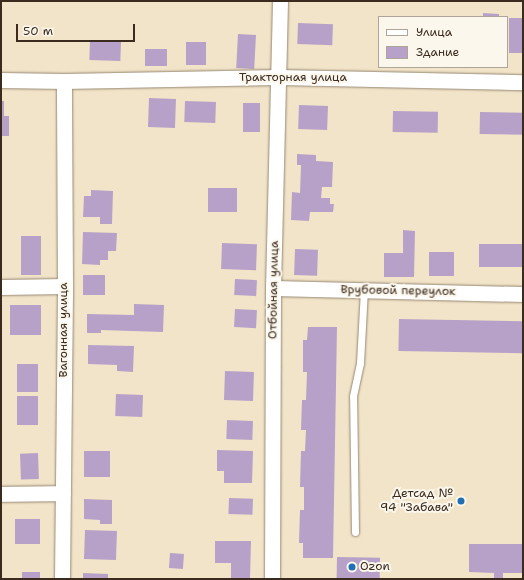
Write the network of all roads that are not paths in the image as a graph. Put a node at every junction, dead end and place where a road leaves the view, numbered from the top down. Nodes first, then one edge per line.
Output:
1 (280, 1) edge
2 (278, 77) junction
3 (1, 80) edge
4 (64, 81) junction
5 (523, 82) edge
6 (65, 286) junction
7 (1, 287) edge
8 (274, 288) junction
9 (364, 290) junction
10 (523, 294) edge
11 (63, 493) junction
12 (1, 494) edge
13 (355, 532) dead end
14 (62, 579) edge
15 (272, 579) edge

1 - 2 street, Отбойная улица
2 - 4 street, Тракторная улица
2 - 5 street, Тракторная улица
2 - 8 street, Отбойная улица
3 - 4 street, Тракторная улица
4 - 6 street, Вагонная улица
6 - 7 street
6 - 11 street, Вагонная улица
8 - 9 street, Врубовой переулок
8 - 15 street, Отбойная улица
9 - 10 street, Врубовой переулок
9 - 13 lane
11 - 12 street
11 - 14 street, Вагонная улица

